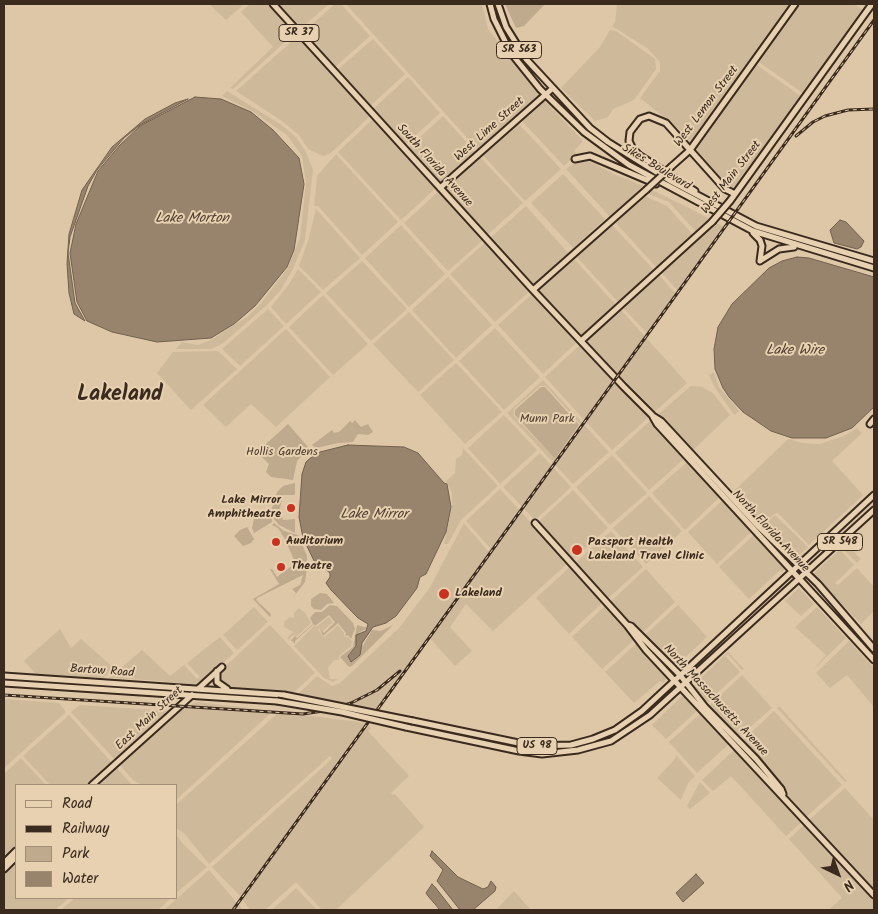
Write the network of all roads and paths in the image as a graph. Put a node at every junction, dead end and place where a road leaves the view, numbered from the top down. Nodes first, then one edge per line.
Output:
1 (273, 4) edge
2 (490, 4) edge
3 (498, 4) edge
4 (795, 4) edge
5 (872, 4) edge
6 (552, 88) junction
7 (545, 95) junction
8 (690, 150) junction
9 (575, 159) dead end
10 (440, 188) junction
11 (677, 192) junction
12 (735, 194) junction
13 (712, 202) junction
14 (746, 228) junction
15 (805, 248) junction
16 (874, 261) edge
17 (874, 269) edge
18 (533, 290) junction
19 (581, 341) junction
20 (653, 416) junction
21 (874, 419) edge
22 (870, 424) dead end
23 (874, 495) edge
24 (724, 497) junction
25 (743, 510) junction
26 (874, 510) edge
27 (535, 523) dead end
28 (799, 566) junction
29 (792, 572) junction
30 (806, 573) junction
31 (800, 579) junction
32 (626, 625) junction
33 (874, 649) edge
34 (874, 660) edge
35 (222, 667) dead end
36 (217, 671) junction
37 (680, 675) junction
38 (4, 676) edge
39 (674, 680) junction
40 (4, 683) edge
41 (683, 685) junction
42 (198, 689) junction
43 (229, 691) junction
44 (190, 696) junction
45 (93, 784) edge
46 (15, 852) edge
47 (15, 858) edge
48 (4, 863) edge
49 (4, 869) edge
50 (874, 895) edge

1 - 10 main road, South Florida Avenue / SR 37
2 - 7 main road, Sikes Boulevard / SR 563
3 - 6 main road, Sikes Boulevard / SR 563
4 - 8 main road, West Lemon Street
5 - 12 main road, West Main Street
6 - 7 main road, West Lime Street
6 - 13 main road, Sikes Boulevard / SR 563
7 - 10 main road, West Lime Street
7 - 11 main road, Sikes Boulevard / SR 563
8 - 12 main road
8 - 13 main road
8 - 18 main road, West Lemon Street, bridge
9 - 11 main road
10 - 18 main road, South Florida Avenue / SR 37
11 - 14 main road, Sikes Boulevard / SR 563
12 - 19 main road, West Main Street, bridge
13 - 16 main road, Sikes Boulevard / SR 563
14 - 15 main road, Sikes Boulevard / SR 563
14 - 15 main road
15 - 17 main road, Sikes Boulevard / SR 563
18 - 19 main road, South Florida Avenue / SR 37
19 - 20 main road, North Florida Avenue
20 - 24 main road, North Florida Avenue
20 - 25 main road, North Florida Avenue
21 - 22 main road
23 - 28 main road, SR 548
24 - 25 main road
24 - 29 main road, North Florida Avenue
25 - 28 main road, North Florida Avenue
26 - 30 main road, SR 548
27 - 32 main road, North Massachusetts Avenue
28 - 29 main road, US 98
28 - 30 main road, North Florida Avenue
29 - 31 main road, North Florida Avenue
29 - 37 main road, US 98
30 - 31 main road, SR 548
30 - 33 main road, North Florida Avenue
31 - 34 main road, North Florida Avenue
31 - 41 main road, US 98
32 - 37 main road, North Massachusetts Avenue
32 - 39 main road, North Massachusetts Avenue
35 - 36 main road, East Main Street
36 - 42 main road, East Main Street
36 - 43 main road
37 - 39 main road, US 98
37 - 41 main road, North Massachusetts Avenue
38 - 42 main road, Bartow Road / US 98
39 - 41 main road, North Massachusetts Avenue
39 - 43 main road, US 98, bridge
40 - 44 main road, Bartow Road / US 98
41 - 44 main road, US 98, bridge
41 - 50 main road, North Massachusetts Avenue
42 - 43 main road, US 98
42 - 44 main road, East Main Street
44 - 45 main road, East Main Street
46 - 48 main road
47 - 49 main road

